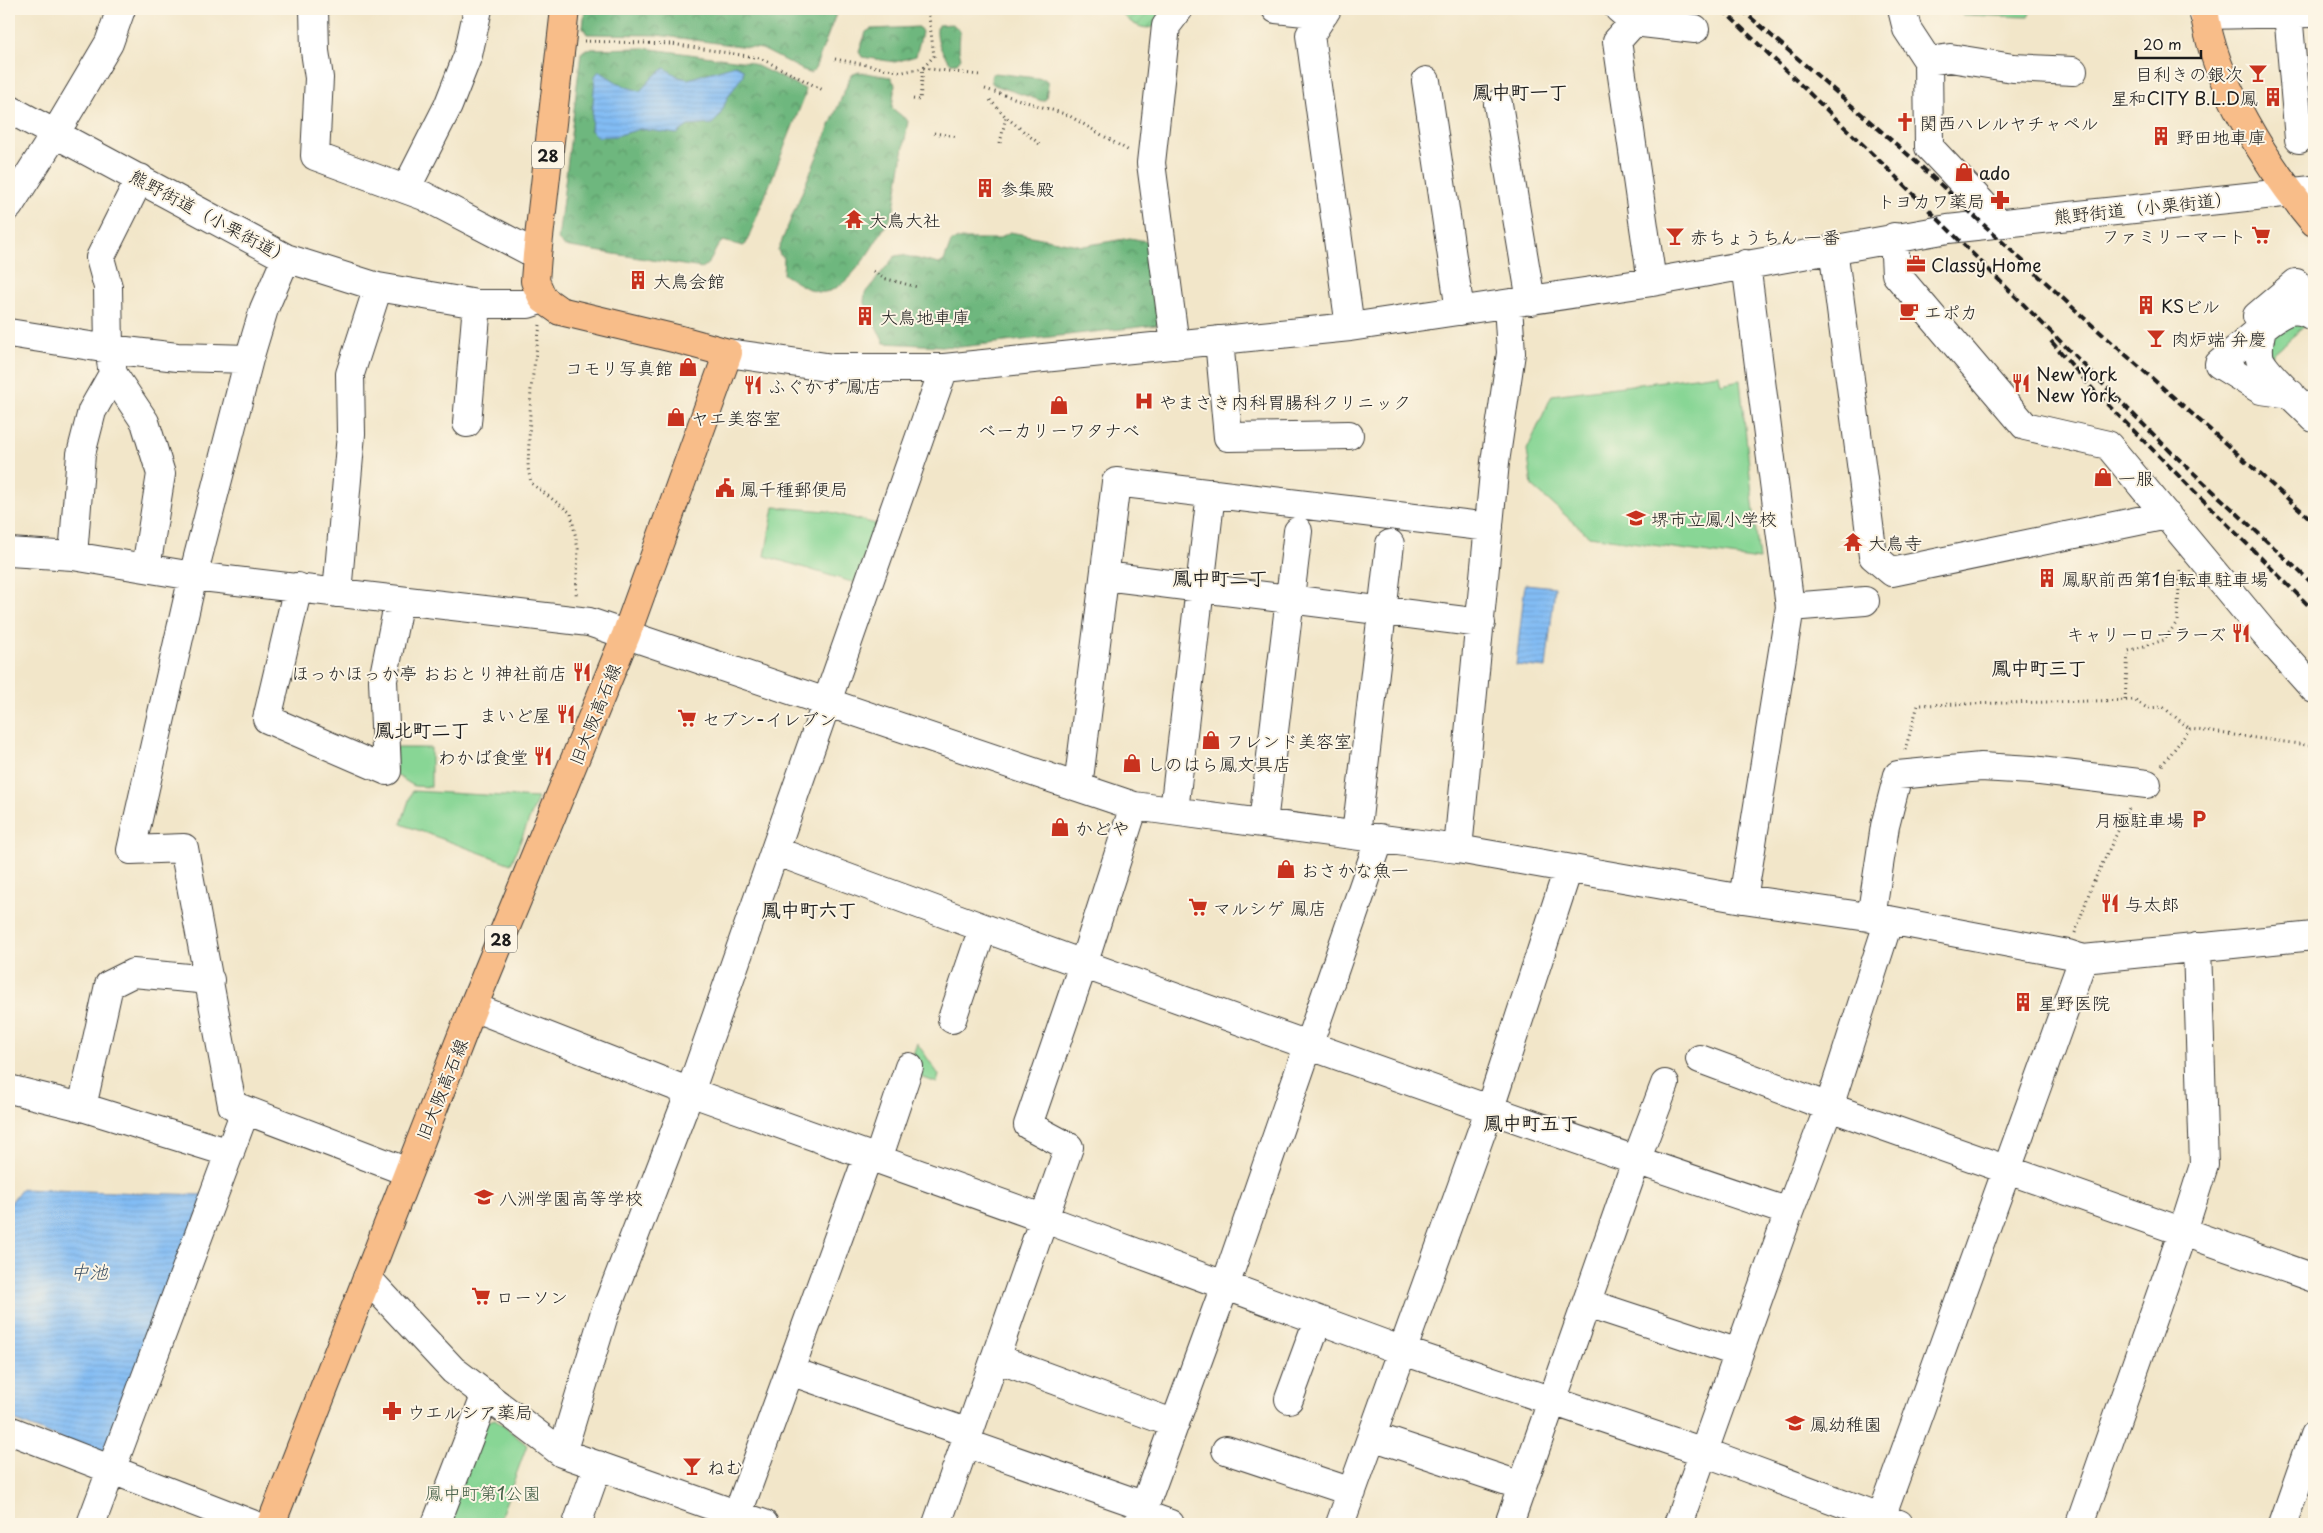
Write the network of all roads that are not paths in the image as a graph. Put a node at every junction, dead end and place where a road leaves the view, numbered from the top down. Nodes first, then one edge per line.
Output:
1 (121, 9) edge
2 (314, 9) edge
3 (478, 9) edge
4 (565, 9) edge
5 (1179, 9) edge
6 (1276, 9) edge
7 (1902, 9) edge
8 (1325, 11) edge
9 (2204, 12) edge
10 (2301, 13) edge
11 (1626, 16) edge
12 (1694, 28) dead end
13 (1928, 61) junction
14 (2073, 71) dead end
15 (1426, 80) dead end
16 (1498, 104) dead end
17 (9, 109) edge
18 (55, 134) junction
19 (2299, 139) dead end
20 (140, 178) junction
21 (406, 189) junction
22 (2301, 191) junction
23 (9, 206) edge
24 (1996, 222) junction
25 (2314, 222) edge
26 (1894, 237) junction
27 (1833, 248) junction
28 (537, 255) junction
29 (286, 258) junction
30 (1746, 264) junction
31 (1652, 282) junction
32 (378, 287) junction
33 (543, 299) junction
34 (1520, 303) junction
35 (477, 304) junction
36 (1460, 311) junction
37 (2310, 314) edge
38 (1350, 327) junction
39 (9, 333) edge
40 (1219, 340) junction
41 (2259, 343) junction
42 (1175, 345) junction
43 (728, 354) junction
44 (249, 359) junction
45 (111, 362) junction
46 (944, 368) junction
47 (2257, 387) junction
48 (2291, 394) junction
49 (467, 423) dead end
50 (2312, 428) edge
51 (1349, 435) dead end
52 (1210, 493) junction
53 (2167, 515) junction
54 (1489, 527) junction
55 (1298, 531) dead end
56 (1390, 544) dead end
57 (9, 552) edge
58 (73, 556) junction
59 (146, 568) junction
60 (193, 576) junction
61 (1105, 576) junction
62 (298, 588) junction
63 (1199, 588) junction
64 (337, 593) junction
65 (1290, 599) junction
66 (399, 600) junction
67 (1865, 601) dead end
68 (1790, 607) junction
69 (1382, 610) junction
70 (1481, 623) junction
71 (626, 635) junction
72 (2314, 689) edge
73 (827, 703) junction
74 (2147, 784) dead end
75 (1078, 787) junction
76 (1134, 806) junction
77 (1174, 811) junction
78 (1263, 823) junction
79 (1368, 836) junction
80 (1458, 849) junction
81 (775, 851) junction
82 (1568, 869) junction
83 (1743, 898) junction
84 (1880, 919) junction
85 (983, 928) junction
86 (2314, 936) edge
87 (2197, 947) junction
88 (2083, 959) junction
89 (1083, 965) junction
90 (210, 980) junction
91 (473, 1008) junction
92 (952, 1019) dead end
93 (1308, 1044) junction
94 (1700, 1059) dead end
95 (909, 1067) dead end
96 (1665, 1084) dead end
97 (9, 1089) edge
98 (690, 1092) junction
99 (82, 1107) junction
100 (1490, 1108) junction
101 (1829, 1108) junction
102 (245, 1111) junction
103 (230, 1154) junction
104 (873, 1158) junction
105 (1636, 1161) junction
106 (2006, 1170) junction
107 (408, 1172) junction
108 (1789, 1212) junction
109 (1045, 1219) junction
110 (2183, 1231) junction
111 (367, 1278) junction
112 (2314, 1278) edge
113 (1226, 1286) junction
114 (1587, 1303) junction
115 (1318, 1320) junction
116 (1403, 1350) junction
117 (1739, 1353) junction
118 (995, 1358) junction
119 (790, 1371) junction
120 (486, 1394) junction
121 (1288, 1399) dead end
122 (1553, 1400) junction
123 (1175, 1424) junction
124 (9, 1430) edge
125 (2314, 1435) edge
126 (1372, 1436) junction
127 (967, 1438) junction
128 (1226, 1450) dead end
129 (1704, 1452) junction
130 (562, 1453) junction
131 (598, 1465) junction
132 (112, 1470) junction
133 (1522, 1486) junction
134 (1352, 1492) junction
135 (1142, 1515) edge
136 (735, 1520) edge
137 (1890, 1521) edge
138 (91, 1524) edge
139 (252, 1524) edge
140 (271, 1524) edge
141 (436, 1524) edge
142 (577, 1524) edge
143 (764, 1524) edge
144 (937, 1524) edge
145 (1170, 1524) edge
146 (1340, 1524) edge
147 (1509, 1524) edge
148 (1678, 1524) edge
149 (2080, 1524) edge
150 (2282, 1524) edge

1 - 18 street
2 - 21 street
3 - 21 street
4 - 28 main road, 28
5 - 42 street
6 - 8 street
7 - 13 street
8 - 38 street
9 - 10 street
9 - 22 main road
10 - 19 street
11 - 12 street
11 - 31 street
13 - 14 street
13 - 24 street
15 - 36 street
16 - 34 street
17 - 18 street, 熊野街道（小栗街道）
18 - 20 street, 熊野街道（小栗街道）
18 - 23 street
20 - 29 street, 熊野街道（小栗街道）
20 - 45 street
21 - 28 street
22 - 24 street, 熊野街道（小栗街道）
22 - 25 main road
24 - 26 street, 熊野街道（小栗街道）
26 - 27 street
26 - 53 street
27 - 30 street
27 - 53 street
28 - 33 main road, 28
29 - 32 street, 熊野街道（小栗街道）
29 - 44 street
30 - 31 street
30 - 68 street
31 - 34 street
32 - 35 street, 熊野街道（小栗街道）
32 - 64 street
33 - 35 street, 熊野街道（小栗街道）
33 - 43 main road
34 - 36 street
34 - 54 street
35 - 49 street
36 - 38 street
37 - 41 street
38 - 40 street
39 - 45 street
40 - 42 street
40 - 51 street
41 - 47 street
41 - 47 street
41 - 48 street
42 - 46 street
43 - 46 street
43 - 71 main road, 旧大阪高石線 / 28
44 - 45 street
44 - 60 street
45 - 58 street
45 - 59 street
46 - 73 street
47 - 48 street
47 - 50 street
48 - 50 street
52 - 54 street
52 - 61 street
52 - 63 street
53 - 72 street
54 - 70 street
55 - 65 street
56 - 69 street
57 - 58 street
58 - 59 street
59 - 60 street
60 - 62 street
60 - 90 street
61 - 63 street
61 - 75 street
62 - 64 street
62 - 66 street
63 - 65 street
63 - 77 street
64 - 66 street
65 - 69 street
65 - 78 street
66 - 71 street
67 - 68 street
68 - 83 street
69 - 70 street
69 - 79 street
70 - 80 street
71 - 73 street
71 - 91 main road, 旧大阪高石線 / 28
73 - 75 street
73 - 81 street
74 - 84 street
75 - 76 street
76 - 77 street
76 - 89 street
77 - 78 street
78 - 79 street
79 - 80 street
79 - 93 street
80 - 82 street
81 - 85 street
81 - 98 street
82 - 83 street
82 - 100 street
83 - 84 street
84 - 88 street
84 - 101 street
85 - 89 street
85 - 92 street
86 - 87 street
87 - 88 street
87 - 110 street
88 - 106 street
89 - 93 street
89 - 109 street
90 - 99 street
90 - 102 street
91 - 98 street
91 - 107 main road, 旧大阪高石線 / 28
93 - 100 street
93 - 113 street
94 - 101 street
95 - 104 street
96 - 105 street
97 - 99 street
98 - 104 street
98 - 130 street
99 - 103 street
100 - 105 street
100 - 116 street
101 - 106 street
101 - 108 street
102 - 103 street
102 - 107 street
103 - 132 street
104 - 109 street
104 - 119 street
105 - 108 street
105 - 114 street
106 - 110 street
106 - 137 street
107 - 111 main road, 旧大阪高石線 / 28
108 - 117 street
109 - 113 street
109 - 118 street
110 - 112 street
110 - 149 street
111 - 120 street
111 - 140 main road, 旧大阪高石線 / 28
113 - 115 street
113 - 123 street
114 - 117 street
114 - 122 street
115 - 116 street
115 - 121 street
116 - 122 street
116 - 126 street
117 - 129 street
118 - 123 street
118 - 127 street
119 - 127 street
119 - 136 street
120 - 130 street
120 - 141 street
122 - 129 street
122 - 133 street
123 - 135 street
124 - 132 street
125 - 150 street
126 - 133 street
126 - 134 street
127 - 135 street
127 - 144 street
128 - 134 street
129 - 137 street
129 - 148 street
130 - 131 street
131 - 136 street
131 - 142 street
132 - 138 street
132 - 139 street
133 - 147 street
134 - 146 street
135 - 145 street
136 - 143 street

